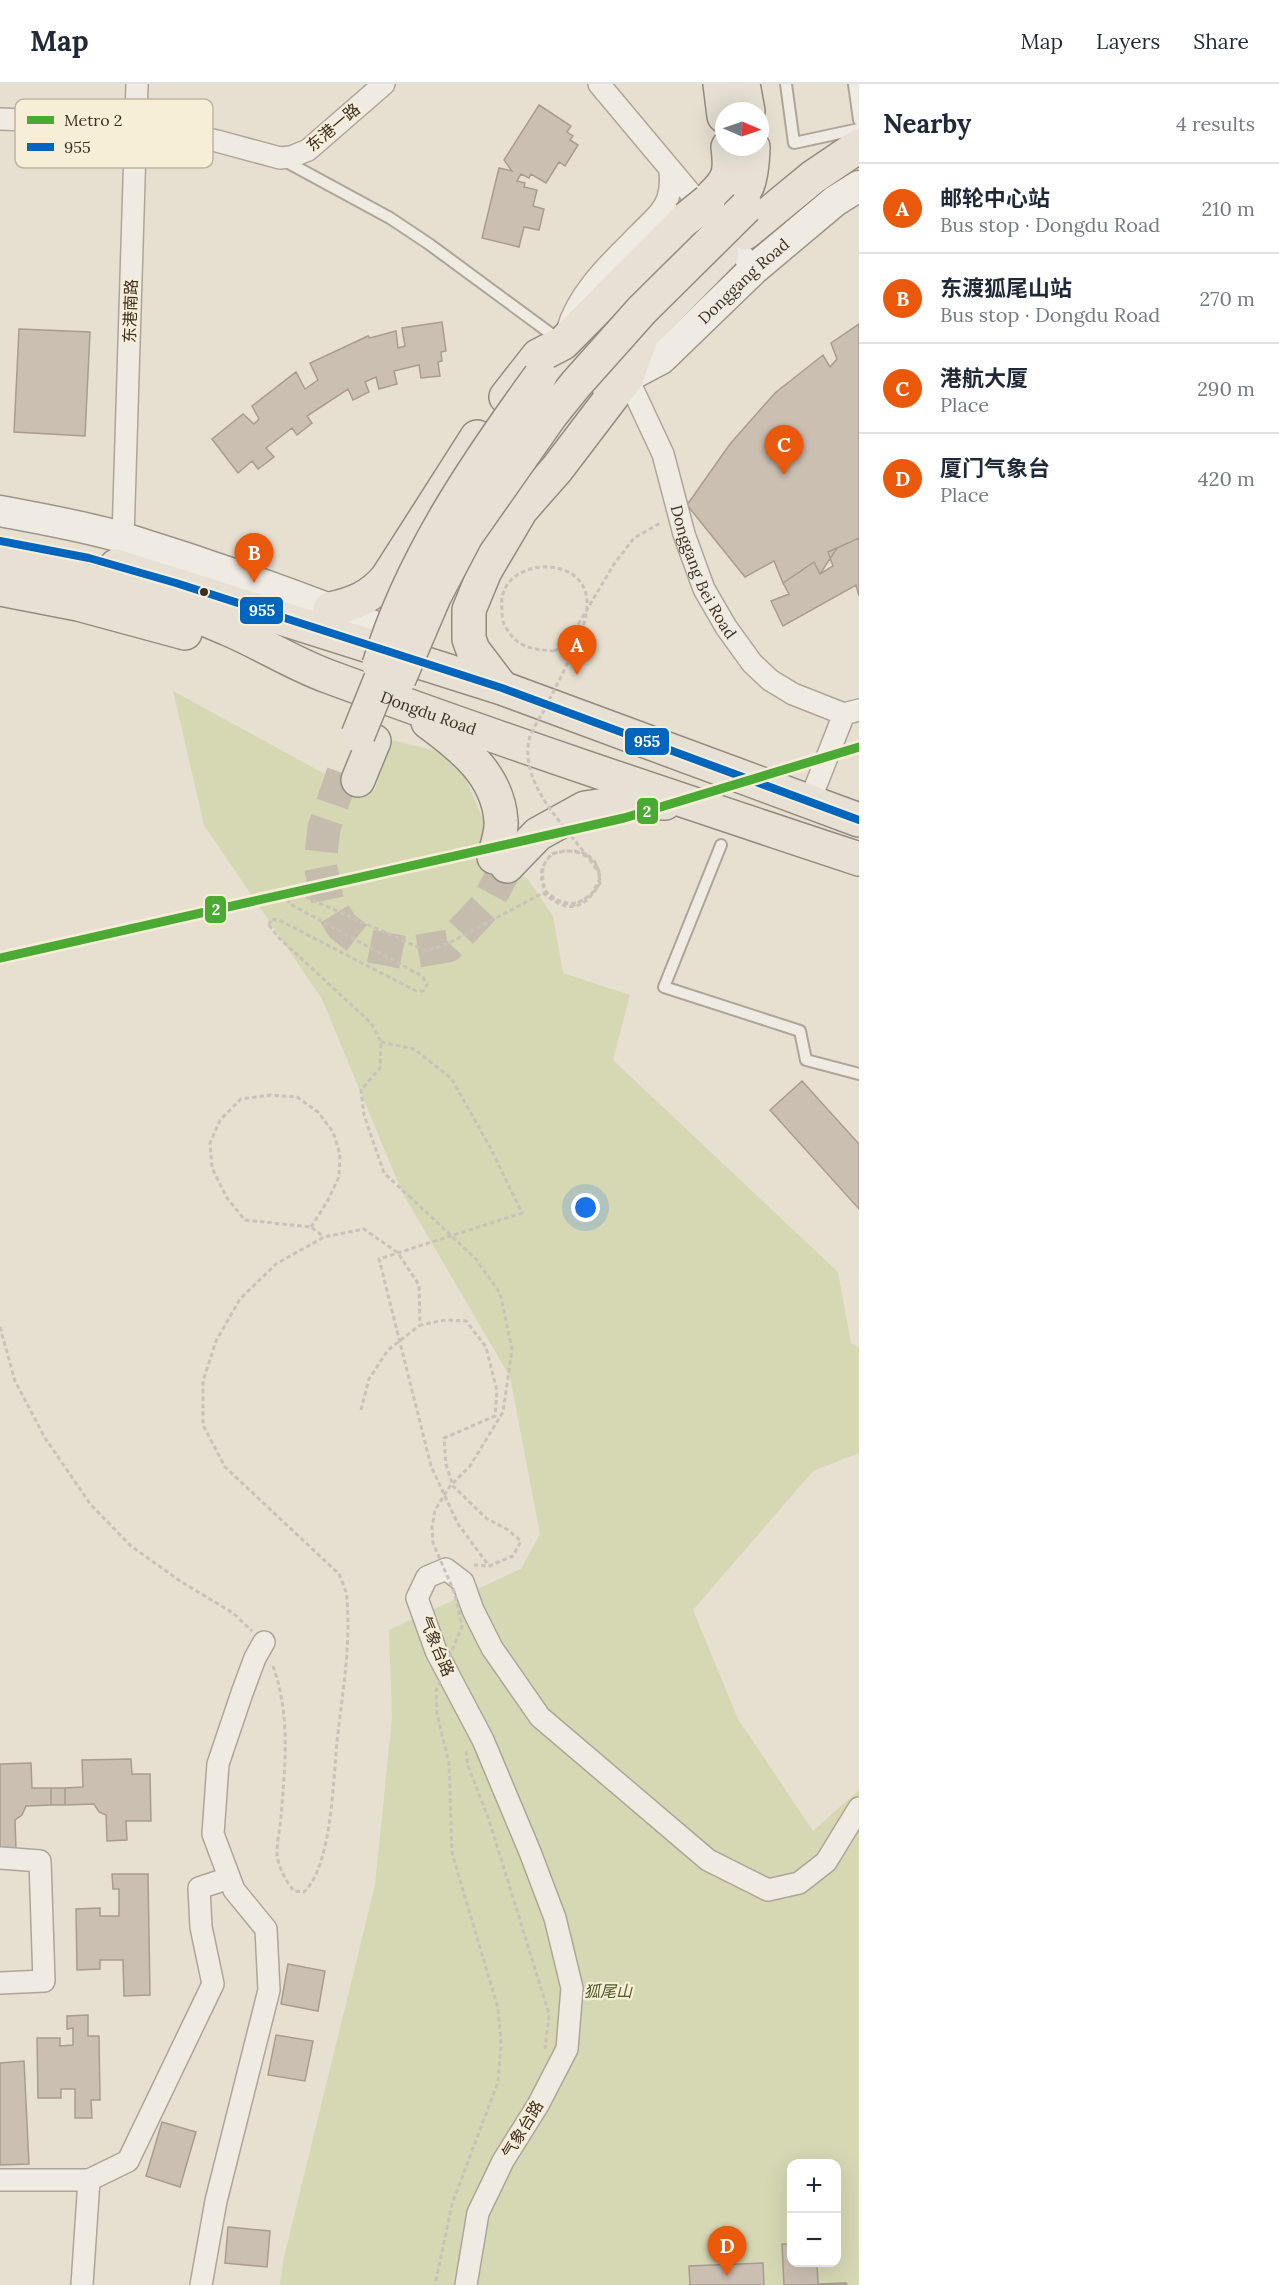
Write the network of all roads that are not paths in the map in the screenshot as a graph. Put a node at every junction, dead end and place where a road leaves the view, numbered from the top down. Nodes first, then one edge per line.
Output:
1 (137, 84) edge
2 (384, 84) edge
3 (599, 84) edge
4 (720, 84) edge
5 (743, 84) edge
6 (786, 84) edge
7 (854, 84) edge
8 (137, 99) edge
9 (722, 102) edge
10 (746, 102) edge
11 (0, 118) edge
12 (15, 119) edge
13 (859, 120) edge
14 (859, 129) edge
15 (213, 140) edge
16 (859, 146) edge
17 (729, 156) edge
18 (753, 156) edge
19 (280, 158) junction
20 (135, 168) edge
21 (670, 170) junction
22 (859, 186) edge
23 (722, 221) junction
24 (754, 269) junction
25 (563, 343) junction
26 (627, 377) junction
27 (123, 538) junction
28 (1, 550) edge
29 (433, 558) junction
30 (485, 571) junction
31 (176, 583) junction
32 (377, 590) junction
33 (330, 609) junction
34 (430, 649) junction
35 (502, 688) junction
36 (402, 692) junction
37 (852, 712) edge
38 (366, 738) junction
39 (350, 776) tunnel mouth
40 (688, 803) junction
41 (809, 803) junction
42 (859, 820) edge
43 (721, 845) dead end
44 (859, 858) edge
45 (859, 1074) edge
46 (264, 1642) road end
47 (859, 1808) edge
48 (0, 1858) edge
49 (229, 1878) junction
50 (0, 1983) edge
51 (0, 2180) edge
52 (89, 2180) junction
53 (82, 2285) edge
54 (201, 2285) edge
55 (466, 2285) edge

1 - 8 street, 东港南路
2 - 19 street, 东港一路
3 - 21 street
4 - 9 main road
5 - 10 main road
6 - 14 lane
7 - 13 lane
11 - 12 street
14 - 23 main road
15 - 19 street
16 - 23 main road
17 - 23 main road
18 - 23 main road
19 - 25 lane
20 - 27 street, 东港南路
21 - 24 street
21 - 25 street
22 - 24 main road, Donggang Road
23 - 25 main road
23 - 26 main road
23 - 36 main road, bridge
23 - 38 main road, bridge
24 - 26 main road, Donggang Road
25 - 29 main road
25 - 32 main road
25 - 38 main road, bridge
26 - 30 main road
26 - 36 main road, bridge
26 - 37 street, Donggang Bei Road
27 - 28 main road
27 - 33 main road
28 - 31 main road
28 - 36 main road, Dongdu Road
29 - 30 main road
29 - 32 main road
30 - 35 main road
31 - 34 main road
31 - 35 main road
32 - 33 main road
33 - 34 main road
34 - 35 main road
35 - 41 main road
36 - 38 main road
36 - 40 main road, Dongdu Road
36 - 40 main road
37 - 41 street, Donggang Bei Road
38 - 39 main road
40 - 44 main road, Dongdu Road
41 - 42 main road
43 - 45 lane
46 - 49 street
47 - 55 street, 气象台路
48 - 50 street
49 - 52 street
49 - 54 street
51 - 52 street
52 - 53 street

